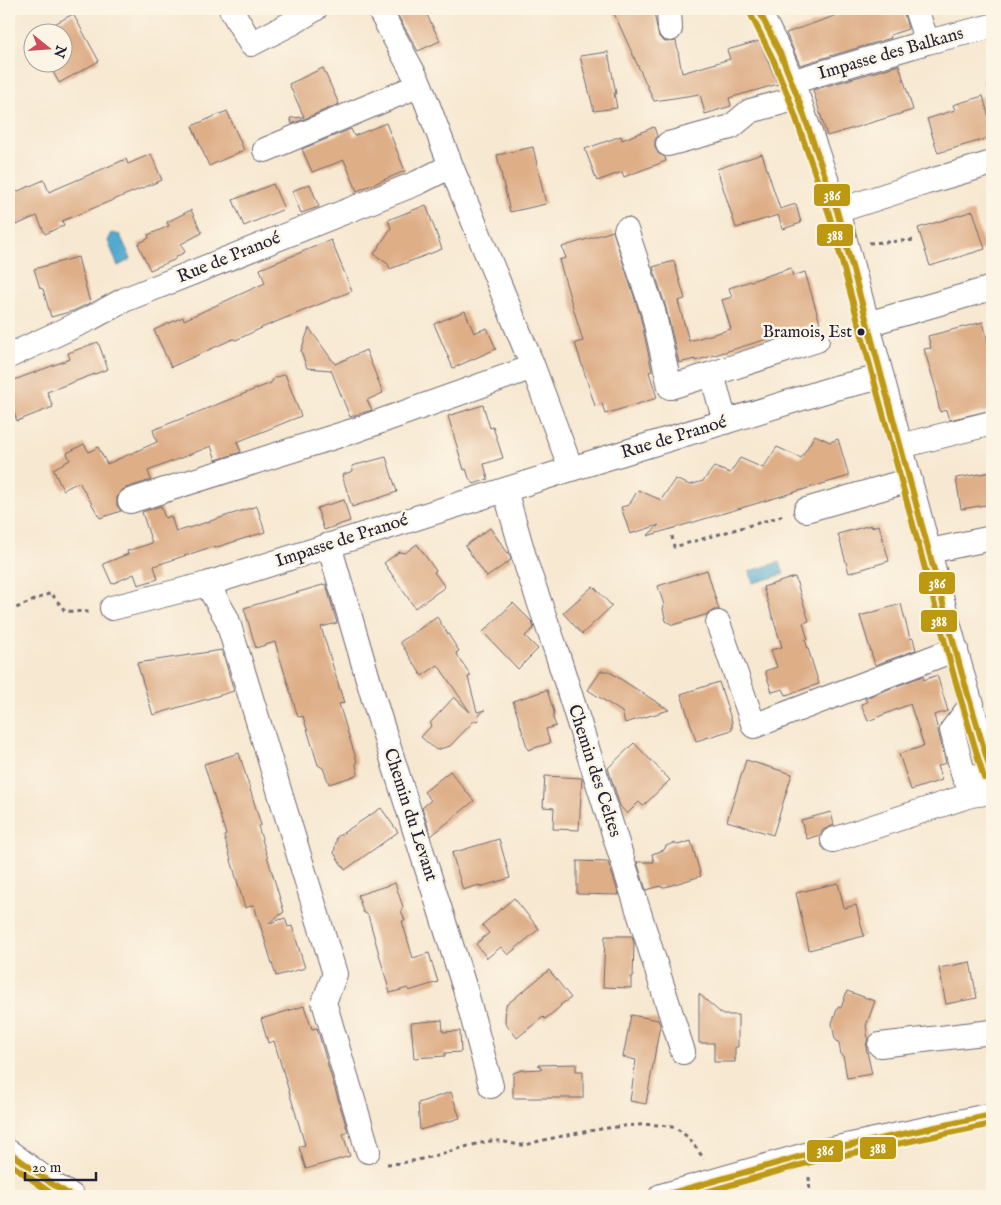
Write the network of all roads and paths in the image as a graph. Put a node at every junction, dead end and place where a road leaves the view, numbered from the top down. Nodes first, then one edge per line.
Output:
1 (231, 9) edge
2 (315, 9) edge
3 (379, 9) edge
4 (758, 9) edge
5 (916, 9) edge
6 (992, 26) edge
7 (927, 42) junction
8 (420, 84) junction
9 (794, 90) junction
10 (668, 144) dead end
11 (265, 150) dead end
12 (992, 163) edge
13 (451, 166) junction
14 (837, 211) junction
15 (626, 230) dead end
16 (916, 240) dead end
17 (846, 244) junction
18 (986, 290) edge
19 (867, 324) junction
20 (817, 340) dead end
21 (9, 356) edge
22 (533, 367) junction
23 (712, 374) junction
24 (882, 377) junction
25 (725, 422) junction
26 (992, 423) edge
27 (901, 446) junction
28 (571, 469) junction
29 (910, 480) junction
30 (505, 490) junction
31 (130, 501) dead end
32 (797, 511) joint
33 (672, 536) dead end
34 (992, 538) edge
35 (329, 545) junction
36 (930, 551) junction
37 (207, 584) junction
38 (112, 608) joint
39 (9, 610) edge
40 (718, 623) dead end
41 (956, 649) junction
42 (992, 777) edge
43 (992, 792) edge
44 (833, 840) dead end
45 (992, 1032) edge
46 (880, 1045) dead end
47 (683, 1052) dead end
48 (491, 1086) dead end
49 (992, 1115) edge
50 (368, 1150) dead end
51 (9, 1152) edge
52 (398, 1164) dead end
53 (719, 1180) junction
54 (72, 1196) edge
55 (661, 1196) edge

1 - 2 street
3 - 8 street
4 - 9 street
5 - 7 street
6 - 7 street, Impasse des Balkans
7 - 9 street, Impasse des Balkans
8 - 11 street
8 - 13 street
9 - 10 street, Impasse des Balkans
9 - 14 street
12 - 14 street
13 - 21 street, Rue de Pranoé
13 - 22 street
14 - 17 street
15 - 23 street
16 - 17 path
17 - 19 street
18 - 19 street
19 - 24 street
20 - 23 street
22 - 28 street
22 - 31 street
23 - 25 street
24 - 25 street, Rue de Pranoé
24 - 27 street
25 - 28 street, Rue de Pranoé
26 - 27 street
27 - 29 street
28 - 30 street, Impasse de Pranoé
29 - 32 street
29 - 36 street
30 - 35 street, Impasse de Pranoé
30 - 47 street, Chemin des Celtes
32 - 33 path
34 - 36 street
35 - 37 street, Impasse de Pranoé
35 - 48 street, Chemin du Levant
36 - 41 street
37 - 38 street, Impasse de Pranoé
37 - 50 street
38 - 39 path
40 - 41 street
41 - 42 street
43 - 44 street
45 - 46 street
49 - 53 street
51 - 54 street
52 - 53 path
53 - 55 street

